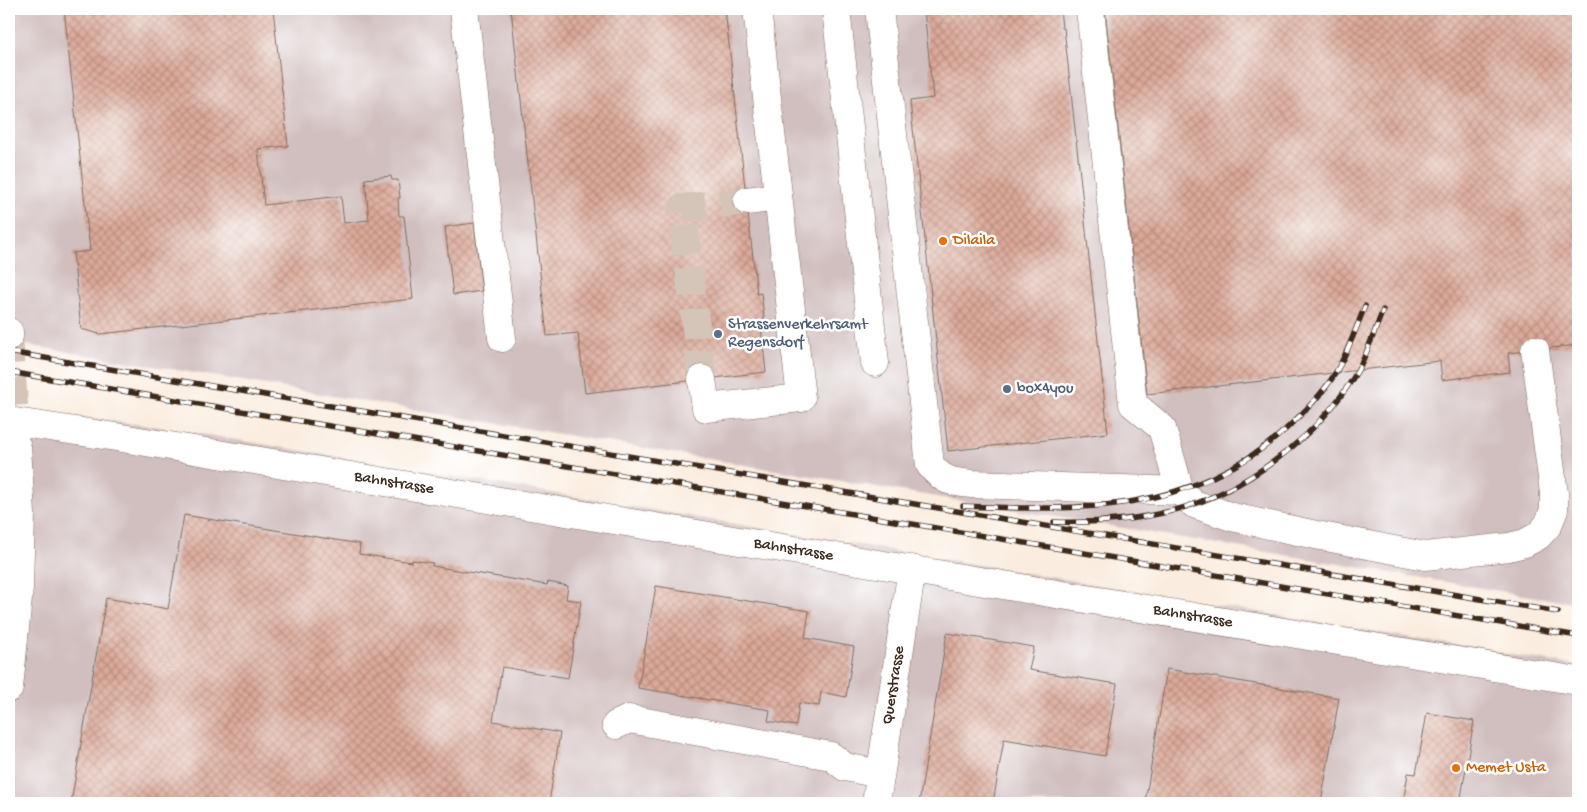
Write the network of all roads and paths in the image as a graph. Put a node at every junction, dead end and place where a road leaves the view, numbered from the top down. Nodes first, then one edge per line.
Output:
1 (464, 9) edge
2 (757, 9) edge
3 (836, 9) edge
4 (879, 9) edge
5 (1090, 9) edge
6 (778, 197) junction
7 (747, 201) tunnel mouth
8 (9, 332) edge
9 (9, 336) edge
10 (502, 338) dead end
11 (1535, 350) dead end
12 (875, 363) dead end
13 (702, 380) tunnel mouth
14 (9, 421) edge
15 (17, 447) tunnel mouth
16 (1180, 491) junction
17 (912, 569) junction
18 (1578, 681) edge
19 (9, 688) edge
20 (616, 725) dead end
21 (880, 774) junction
22 (876, 803) edge

1 - 10 street
2 - 6 street
3 - 12 street
4 - 16 street
5 - 16 street
6 - 7 street
6 - 13 street
8 - 9 street
11 - 16 street
14 - 17 street, Bahnstrasse
15 - 19 street
17 - 18 street, Bahnstrasse
17 - 21 street, Querstrasse
20 - 21 street
21 - 22 street, Querstrasse

